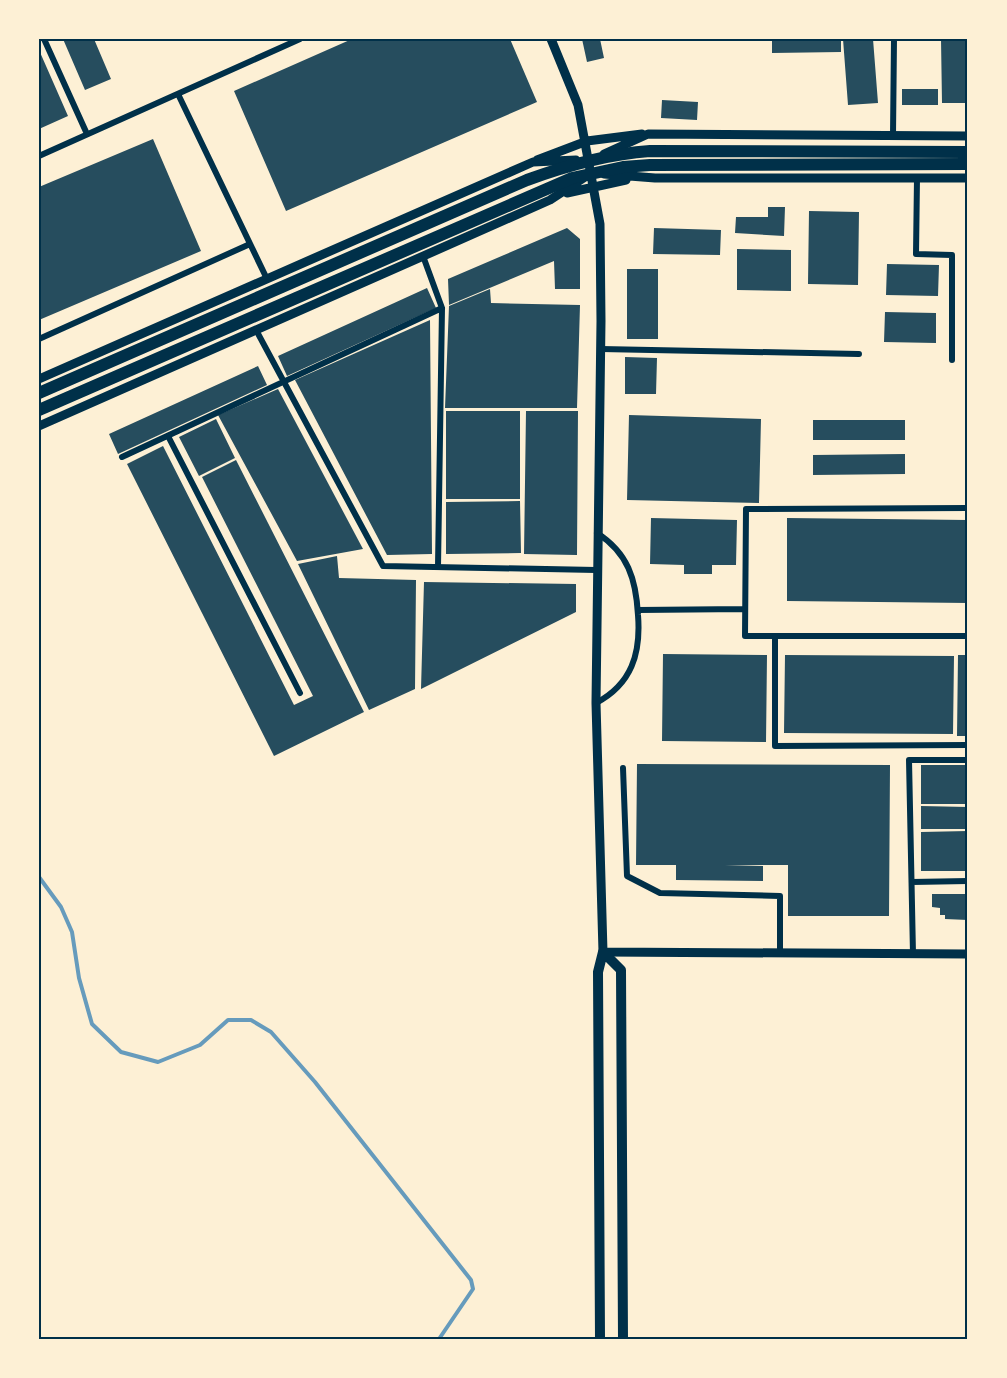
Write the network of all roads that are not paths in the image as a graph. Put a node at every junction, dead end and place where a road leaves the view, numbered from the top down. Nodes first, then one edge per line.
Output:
1 (44, 39) edge
2 (300, 39) edge
3 (551, 39) edge
4 (894, 39) edge
5 (178, 94) junction
6 (648, 134) junction
7 (87, 135) junction
8 (893, 135) junction
9 (968, 136) edge
10 (586, 142) junction
11 (968, 152) edge
12 (39, 156) edge
13 (590, 160) junction
14 (533, 162) junction
15 (968, 164) edge
16 (917, 178) junction
17 (968, 178) edge
18 (593, 179) junction
19 (250, 244) junction
20 (423, 256) junction
21 (267, 279) junction
22 (442, 308) junction
23 (256, 330) junction
24 (39, 339) edge
25 (600, 349) junction
26 (859, 354) dead end
27 (952, 360) dead end
28 (39, 379) edge
29 (284, 381) junction
30 (39, 393) edge
31 (39, 410) edge
32 (39, 426) edge
33 (168, 436) junction
34 (122, 457) dead end
35 (968, 508) edge
36 (597, 533) junction
37 (438, 567) junction
38 (597, 570) junction
39 (745, 609) junction
40 (638, 610) junction
41 (775, 636) junction
42 (966, 636) dead end
43 (300, 693) dead end
44 (596, 703) junction
45 (968, 745) edge
46 (968, 760) edge
47 (623, 768) dead end
48 (968, 881) edge
49 (912, 882) junction
50 (603, 952) junction
51 (780, 953) junction
52 (913, 954) junction
53 (968, 954) edge
54 (600, 1339) edge
55 (624, 1339) edge

1 - 7 street
2 - 5 street
3 - 10 street
4 - 8 street
5 - 7 street
5 - 19 street
6 - 8 street
6 - 10 street
6 - 13 street
7 - 12 street
8 - 9 street
10 - 13 street
10 - 14 street
11 - 13 main road
13 - 14 street
13 - 18 street
13 - 30 main road
14 - 21 street
15 - 18 main road
16 - 17 street
16 - 18 street
16 - 27 street
18 - 20 street
18 - 25 street
18 - 31 main road
19 - 21 street
19 - 24 street
20 - 22 street
20 - 23 street
21 - 28 street
22 - 29 street
22 - 37 street
23 - 29 street
23 - 32 street
25 - 26 street
25 - 36 street
29 - 33 street
29 - 37 street
33 - 34 street
33 - 43 street
35 - 39 street
36 - 38 street
36 - 40 street
37 - 38 street
38 - 44 street
39 - 40 street
39 - 41 street
40 - 44 street
41 - 42 street
41 - 45 street
44 - 50 street
46 - 49 street
47 - 51 street
48 - 49 street
49 - 52 street
50 - 51 street
50 - 54 main road
50 - 55 main road
51 - 52 street
52 - 53 street

